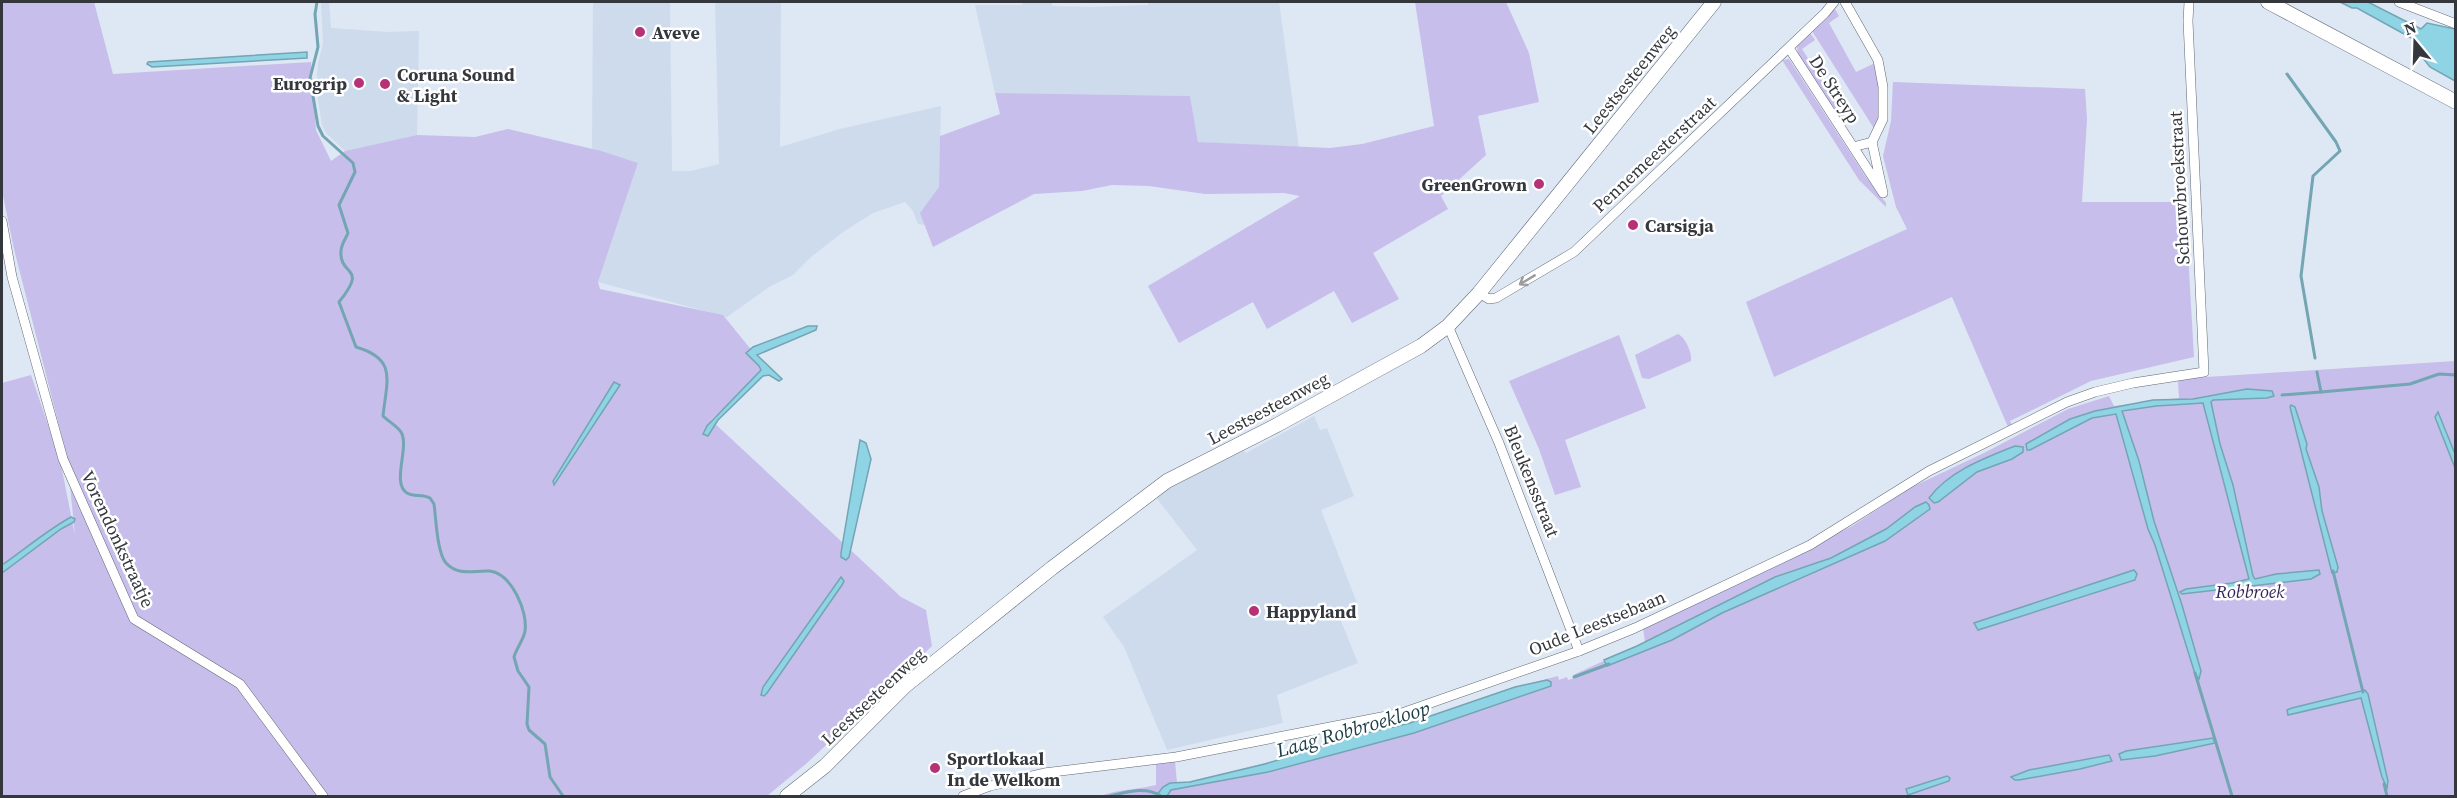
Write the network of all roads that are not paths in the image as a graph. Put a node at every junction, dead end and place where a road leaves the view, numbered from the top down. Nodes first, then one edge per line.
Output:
1 (1714, 2) edge
2 (1833, 2) edge
3 (1845, 2) edge
4 (2189, 2) edge
5 (2268, 2) edge
6 (2399, 2) edge
7 (2456, 24) edge
8 (1789, 48) junction
9 (2456, 102) edge
10 (1872, 142) junction
11 (1853, 147) junction
12 (2, 221) edge
13 (1479, 293) junction
14 (1448, 326) junction
15 (2204, 372) joint
16 (1580, 651) junction
17 (323, 796) edge
18 (787, 796) edge
19 (963, 796) edge

1 - 13 street, Leestsesteenweg
2 - 8 street, Pennemeesterstraat
3 - 10 street
4 - 15 street, Schouwbroekstraat
5 - 9 street
6 - 7 street
8 - 11 street, De Streyp
8 -> 13 street, Pennemeesterstraat
10 - 11 street, De Streyp
10 - 11 street, De Streyp
12 - 17 street, Vorendonkstraatje
13 - 14 street, Leestsesteenweg
14 - 16 street, Bleukensstraat
14 - 18 street, Leestsesteenweg
15 - 16 street, Oude Leestsebaan
16 - 19 street, Oude Leestsebaan

